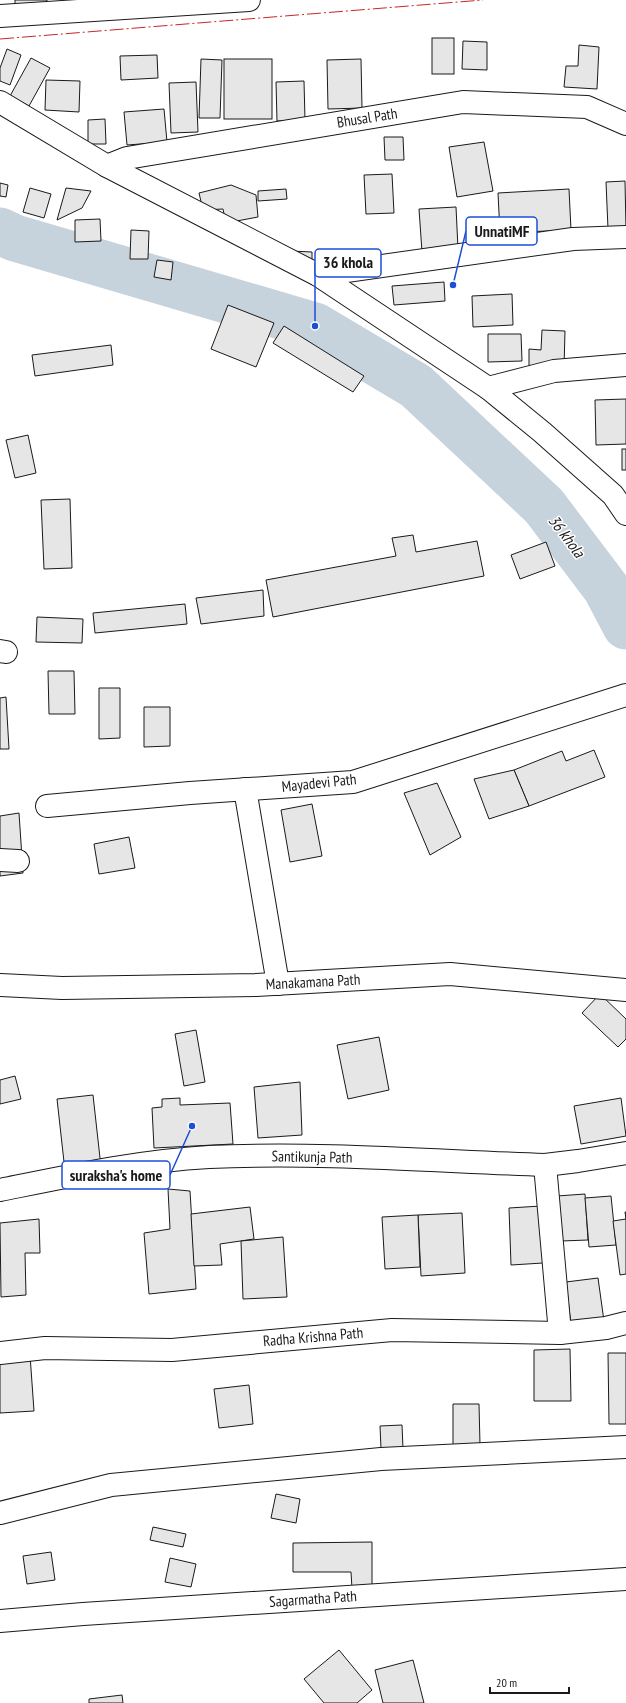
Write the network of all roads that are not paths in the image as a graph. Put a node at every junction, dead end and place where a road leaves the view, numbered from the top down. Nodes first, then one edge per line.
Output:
1 (249, 0) edge
2 (0, 16) edge
3 (0, 102) edge
4 (626, 124) edge
5 (107, 166) junction
6 (626, 237) edge
7 (318, 275) junction
8 (626, 365) edge
9 (488, 388) junction
10 (619, 494) edge
11 (626, 514) edge
12 (626, 695) edge
13 (245, 789) junction
14 (47, 806) dead end
15 (278, 984) junction
16 (0, 985) edge
17 (626, 990) edge
18 (626, 1153) edge
19 (545, 1165) junction
20 (0, 1190) edge
21 (626, 1323) edge
22 (560, 1332) junction
23 (0, 1353) edge
24 (626, 1447) edge
25 (0, 1513) edge
26 (626, 1579) edge
27 (0, 1622) edge

1 - 2 street
3 - 5 street
4 - 5 street, Bhusal Path
5 - 7 street
6 - 7 street
7 - 9 street
8 - 9 street
9 - 10 street
10 - 11 street
12 - 13 street, Mayadevi Path
13 - 14 street, Mayadevi Path
13 - 15 street
15 - 16 street, Manakamana Path
15 - 17 street, Manakamana Path
18 - 19 street, Santikunja Path
19 - 20 street, Santikunja Path
19 - 22 street
21 - 22 street, Radha Krishna Path
22 - 23 street, Radha Krishna Path
24 - 25 street
26 - 27 street, Sagarmatha Path

